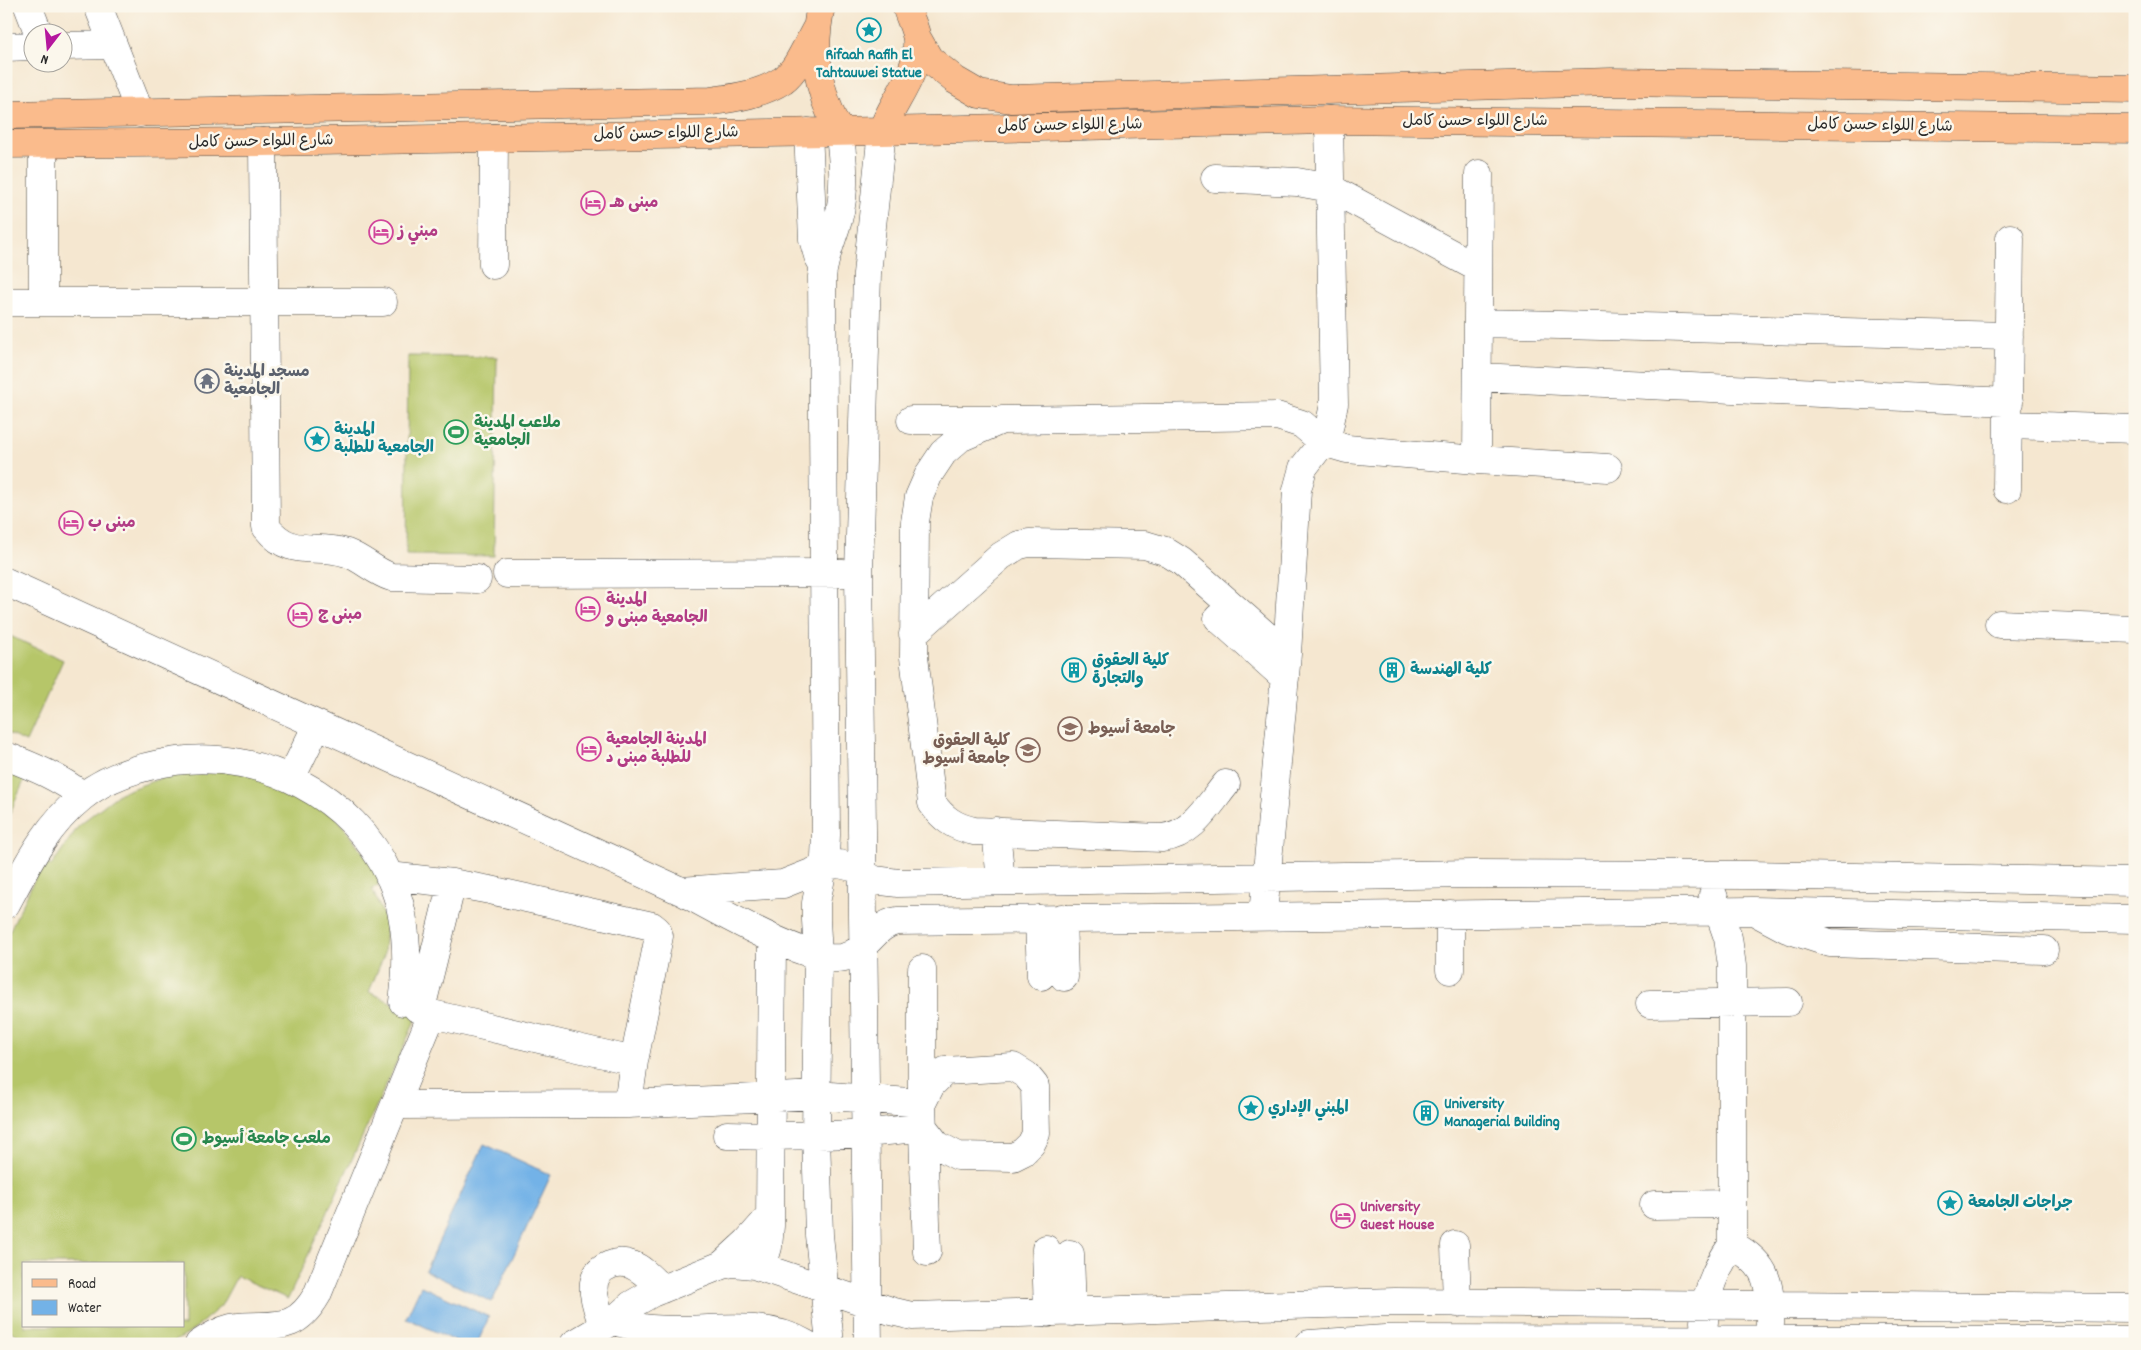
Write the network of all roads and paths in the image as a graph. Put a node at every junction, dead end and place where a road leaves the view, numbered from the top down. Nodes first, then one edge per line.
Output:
1 (28, 6) edge
2 (98, 6) edge
3 (906, 6) edge
4 (819, 17) edge
5 (34, 22) edge
6 (917, 38) junction
7 (114, 45) junction
8 (22, 46) edge
9 (72, 46) edge
10 (6, 47) edge
11 (1611, 82) junction
12 (2135, 89) edge
13 (233, 112) junction
14 (140, 113) junction
15 (12, 115) edge
16 (1328, 120) junction
17 (1610, 122) junction
18 (2135, 129) edge
19 (839, 131) junction
20 (882, 131) junction
21 (808, 132) junction
22 (494, 138) junction
23 (235, 142) junction
24 (263, 142) junction
25 (23, 144) edge
26 (1479, 174) dead end
27 (1214, 178) dead end
28 (1330, 188) junction
29 (834, 232) junction
30 (871, 234) junction
31 (2010, 238) dead end
32 (493, 265) dead end
33 (823, 265) junction
34 (1478, 268) junction
35 (6, 302) edge
36 (43, 302) junction
37 (264, 302) junction
38 (383, 302) dead end
39 (1478, 323) junction
40 (2009, 336) junction
41 (1478, 377) junction
42 (824, 395) junction
43 (863, 395) junction
44 (2008, 413) junction
45 (911, 420) dead end
46 (1002, 420) junction
47 (2135, 429) edge
48 (1323, 442) junction
49 (1477, 460) junction
50 (1608, 468) dead end
51 (2008, 489) dead end
52 (825, 573) junction
53 (859, 573) junction
54 (508, 574) dead end
55 (477, 578) dead end
56 (6, 582) edge
57 (1999, 624) dead end
58 (2135, 628) edge
59 (914, 646) junction
60 (1286, 666) junction
61 (317, 725) junction
62 (6, 756) edge
63 (291, 778) junction
64 (1226, 784) dead end
65 (83, 796) junction
66 (996, 832) junction
67 (1172, 837) junction
68 (823, 868) junction
69 (862, 873) junction
70 (1721, 875) junction
71 (1750, 875) junction
72 (389, 876) junction
73 (1268, 876) junction
74 (1174, 878) junction
75 (1001, 881) junction
76 (2135, 882) edge
77 (452, 883) junction
78 (768, 886) junction
79 (682, 891) junction
80 (6, 904) edge
81 (1718, 911) junction
82 (1753, 911) junction
83 (1450, 914) junction
84 (1263, 915) junction
85 (1050, 918) junction
86 (2135, 918) edge
87 (767, 936) junction
88 (862, 948) junction
89 (2044, 950) dead end
90 (818, 956) junction
91 (1732, 966) junction
92 (922, 969) dead end
93 (1450, 970) dead end
94 (1052, 977) dead end
95 (1788, 1002) dead end
96 (1732, 1003) junction
97 (1650, 1004) dead end
98 (411, 1006) junction
99 (634, 1061) junction
100 (817, 1095) junction
101 (771, 1097) junction
102 (865, 1098) junction
103 (628, 1104) junction
104 (394, 1105) junction
105 (922, 1115) junction
106 (865, 1134) junction
107 (727, 1135) dead end
108 (770, 1136) junction
109 (816, 1136) junction
110 (1732, 1204) junction
111 (1654, 1206) dead end
112 (770, 1216) junction
113 (1455, 1245) dead end
114 (1732, 1245) junction
115 (927, 1252) dead end
116 (1058, 1252) dead end
117 (722, 1265) junction
118 (762, 1267) junction
119 (668, 1286) junction
120 (825, 1288) junction
121 (868, 1302) junction
122 (1395, 1302) junction
123 (1457, 1303) junction
124 (1705, 1305) junction
125 (1771, 1305) junction
126 (2135, 1308) edge
127 (1060, 1312) junction
128 (608, 1324) junction
129 (659, 1334) edge
130 (2135, 1340) edge
131 (1384, 1341) edge
132 (800, 1342) edge
133 (1702, 1342) edge
134 (1770, 1342) edge
135 (2076, 1342) edge
136 (199, 1344) edge
137 (574, 1344) edge
138 (830, 1344) edge
139 (868, 1344) edge
140 (1309, 1344) edge

1 - 5 street
2 - 7 street
3 - 6 main road
4 - 13 main road, شارع اللواء حسن كامل
4 - 19 main road
6 - 11 main road, شارع اللواء حسن كامل
6 - 20 main road
7 - 9 street
7 - 14 street
8 - 10 street
11 - 12 main road, شارع اللواء حسن كامل
11 - 17 main road
13 - 14 main road, شارع اللواء حسن كامل
13 - 23 main road
14 - 15 main road, شارع اللواء حسن كامل
15 - 25 main road
16 - 17 main road, شارع اللواء حسن كامل
16 - 20 main road, شارع اللواء حسن كامل
16 - 28 street
17 - 18 main road, شارع اللواء حسن كامل
19 - 20 main road, شارع اللواء حسن كامل
19 - 21 main road, شارع اللواء حسن كامل
19 - 29 street
20 - 30 street
21 - 22 main road, شارع اللواء حسن كامل
21 - 33 street
22 - 24 main road, شارع اللواء حسن كامل
22 - 32 street
23 - 24 main road, شارع اللواء حسن كامل
23 - 25 main road, شارع اللواء حسن كامل
24 - 37 street
25 - 36 street
26 - 34 street
27 - 28 street
28 - 34 street
28 - 48 street
29 - 30 street
29 - 33 street
30 - 43 street
31 - 40 street
33 - 42 street
34 - 39 street
35 - 36 street
36 - 37 street
37 - 38 street
37 - 55 street
39 - 40 street
39 - 41 street
40 - 44 street
41 - 44 street
41 - 49 street
42 - 43 street
42 - 52 street
43 - 53 street
44 - 47 street
44 - 51 street
45 - 46 street
46 - 48 street
46 - 59 street
48 - 49 street
48 - 60 street
49 - 50 street
52 - 53 street
52 - 54 street
52 - 68 street
53 - 69 street
56 - 61 street
57 - 58 street
59 - 60 street
59 - 66 street
60 - 73 street
61 - 63 street
61 - 79 street
62 - 65 street
63 - 65 street
63 - 72 street
64 - 67 street
65 - 80 street
66 - 67 street
66 - 75 street
67 - 74 street
68 - 69 street
68 - 78 street
68 - 90 street
69 - 75 street
69 - 88 street
70 - 71 street
70 - 73 street
70 - 81 street
71 - 76 street
71 - 82 street
72 - 77 street
72 - 98 street
73 - 74 street
73 - 84 street
74 - 75 street
77 - 98 street
77 - 99 street
78 - 79 street
78 - 87 street
79 - 87 street
81 - 82 street
81 - 83 street
81 - 91 street
82 - 86 street
82 - 89 street
82 - 91 street
83 - 84 street
83 - 93 street
84 - 85 street
85 - 88 street
85 - 94 street
87 - 90 street
87 - 101 street
88 - 90 street
88 - 102 street
90 - 100 street
91 - 96 street
92 - 105 street
95 - 96 street
96 - 97 street
96 - 110 street
98 - 99 street
98 - 104 street
99 - 103 street
100 - 101 street
100 - 102 street
100 - 109 street
101 - 103 street
101 - 108 street
102 - 105 street
102 - 106 street
103 - 104 street
104 - 136 street
105 - 106 street
105 - 115 street
106 - 109 street
106 - 121 street
107 - 108 street
108 - 109 street
108 - 112 street
109 - 120 street
110 - 111 street
110 - 114 street
112 - 117 street
112 - 118 street
113 - 123 street
114 - 124 street
114 - 125 street
116 - 127 street
117 - 118 street
117 - 119 street
118 - 120 street
119 - 128 street
119 - 128 street
119 - 129 street
120 - 121 street
120 - 138 street
121 - 127 street
121 - 139 street
122 - 123 street
122 - 127 street
122 - 131 street
123 - 124 street
124 - 125 street
124 - 133 street
125 - 126 street
125 - 134 street
128 - 129 street
128 - 137 street
129 - 132 street
130 - 135 street
131 - 133 street
131 - 140 street
133 - 134 street
134 - 135 street

